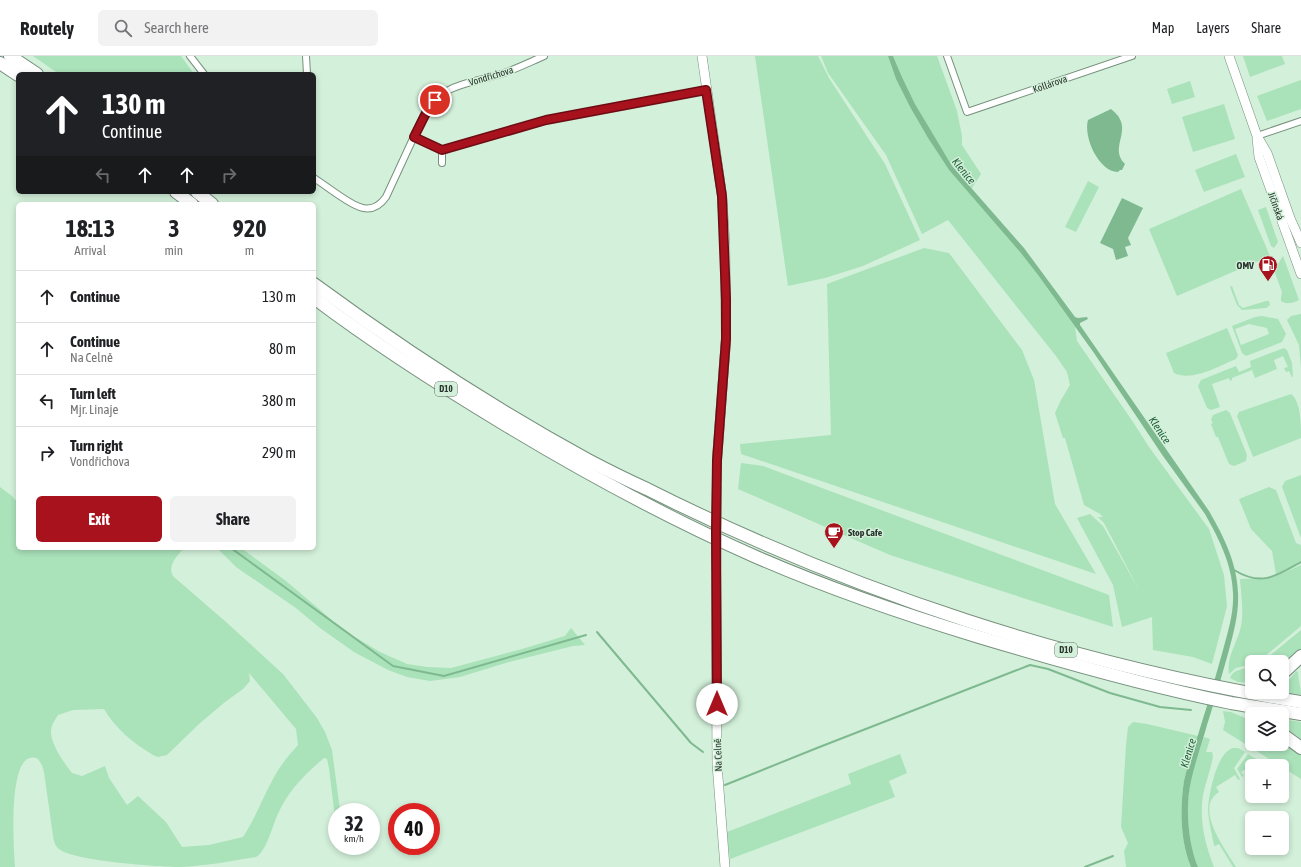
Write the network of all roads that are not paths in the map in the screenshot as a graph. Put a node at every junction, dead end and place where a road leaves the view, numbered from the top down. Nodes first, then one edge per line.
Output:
1 (10, 56) edge
2 (190, 56) edge
3 (306, 56) edge
4 (544, 56) edge
5 (702, 56) edge
6 (947, 56) edge
7 (1130, 56) edge
8 (1229, 56) edge
9 (0, 63) edge
10 (34, 72) edge
11 (202, 72) edge
12 (307, 72) edge
13 (16, 74) edge
14 (706, 90) junction
15 (1301, 121) edge
16 (1257, 136) junction
17 (414, 137) junction
18 (442, 150) junction
19 (442, 163) dead end
20 (316, 179) edge
21 (179, 194) edge
22 (200, 194) edge
23 (189, 202) edge
24 (210, 202) edge
25 (1301, 243) edge
26 (1301, 274) edge
27 (316, 285) edge
28 (316, 299) edge
29 (1301, 656) edge
30 (1289, 667) edge
31 (1192, 688) junction
32 (1245, 689) edge
33 (1236, 691) junction
34 (1301, 702) edge
35 (1233, 703) junction
36 (1245, 710) edge
37 (1301, 714) edge
38 (1289, 739) edge
39 (1301, 748) edge
40 (725, 867) edge

1 - 10 highway
2 - 11 street
3 - 12 street
4 - 17 street, Vondřichova
5 - 14 street
6 - 7 street, Kollárova
8 - 16 street, Jičínská
9 - 13 highway
14 - 18 street
14 - 40 street, Na Celně, bridge
15 - 16 street
16 - 25 street, Jičínská
16 - 26 street, Jičínská
17 - 18 street
17 - 20 street, Vondřichova
18 - 19 street
21 - 23 highway
22 - 24 highway
27 - 31 highway, D10
28 - 31 highway, D10
29 - 30 highway
31 - 33 highway, D10
31 - 35 highway, D10
32 - 33 highway
33 - 34 highway, D10
35 - 36 highway
35 - 37 highway, D10
38 - 39 highway

